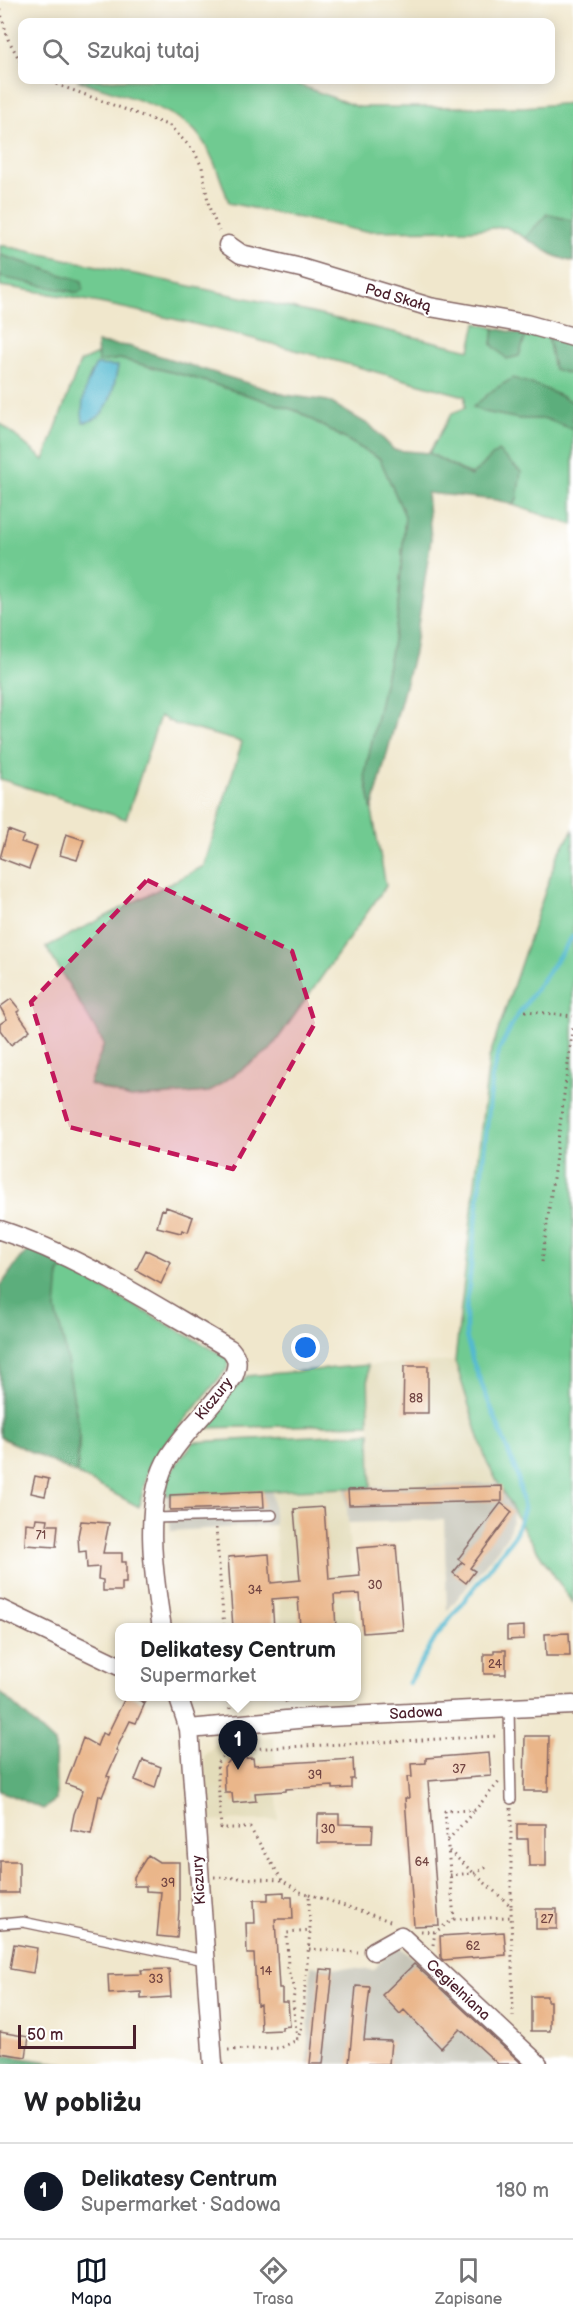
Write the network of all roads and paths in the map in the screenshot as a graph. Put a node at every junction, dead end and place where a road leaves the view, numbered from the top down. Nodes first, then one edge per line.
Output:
1 (0, 10) edge
2 (18, 56) edge
3 (56, 84) edge
4 (228, 245) joint
5 (573, 337) edge
6 (525, 1011) dead end
7 (573, 1016) edge
8 (573, 1026) edge
9 (0, 1230) edge
10 (542, 1262) dead end
11 (272, 1515) dead end
12 (215, 1517) junction
13 (153, 1518) junction
14 (0, 1609) edge
15 (161, 1623) edge
16 (224, 1623) edge
17 (115, 1664) edge
18 (180, 1701) edge
19 (229, 1701) edge
20 (286, 1701) edge
21 (288, 1704) dead end
22 (573, 1706) edge
23 (509, 1709) junction
24 (230, 1711) dead end
25 (189, 1729) junction
26 (499, 1747) dead end
27 (500, 1781) dead end
28 (511, 1799) joint
29 (475, 1810) junction
30 (447, 1841) junction
31 (448, 1849) junction
32 (489, 1866) dead end
33 (475, 1873) junction
34 (450, 1875) junction
35 (198, 1876) junction
36 (282, 1880) junction
37 (309, 1894) junction
38 (511, 1906) junction
39 (512, 1917) junction
40 (454, 1919) junction
41 (0, 1924) edge
42 (401, 1927) dead end
43 (310, 1931) junction
44 (416, 1931) dead end
45 (309, 1949) junction
46 (374, 1951) joint
47 (204, 1960) junction
48 (305, 1987) junction
49 (295, 1988) junction
50 (297, 2040) junction
51 (514, 2042) junction
52 (212, 2057) edge
53 (538, 2064) edge

1 - 2 path
3 - 4 path
4 - 5 street, Pod Skałą
6 - 7 path
8 - 10 path
9 - 13 street, Kiczury
11 - 12 lane
12 - 13 lane
12 - 16 path
13 - 15 street, Kiczury
14 - 17 street
18 - 25 street, Kiczury
19 - 24 path
20 - 21 path
22 - 23 street, Sadowa
23 - 25 street, Sadowa
23 - 28 lane
25 - 35 street, Kiczury
26 - 36 path
27 - 29 path
28 - 38 path
29 - 30 path
29 - 30 path
30 - 31 path
31 - 33 path
31 - 34 path
32 - 33 path
33 - 34 path
33 - 38 path
34 - 40 path
35 - 36 path
35 - 47 street, Kiczury
36 - 37 path
37 - 42 path
37 - 43 path
38 - 39 path
39 - 40 path
39 - 51 path
40 - 44 path
41 - 47 lane
43 - 45 path
43 - 49 path
45 - 46 path
45 - 48 path
46 - 51 street, Cegielniana
47 - 52 street, Kiczury
48 - 49 path
48 - 50 path
49 - 50 path
50 - 52 path
51 - 53 street, Cegielniana

